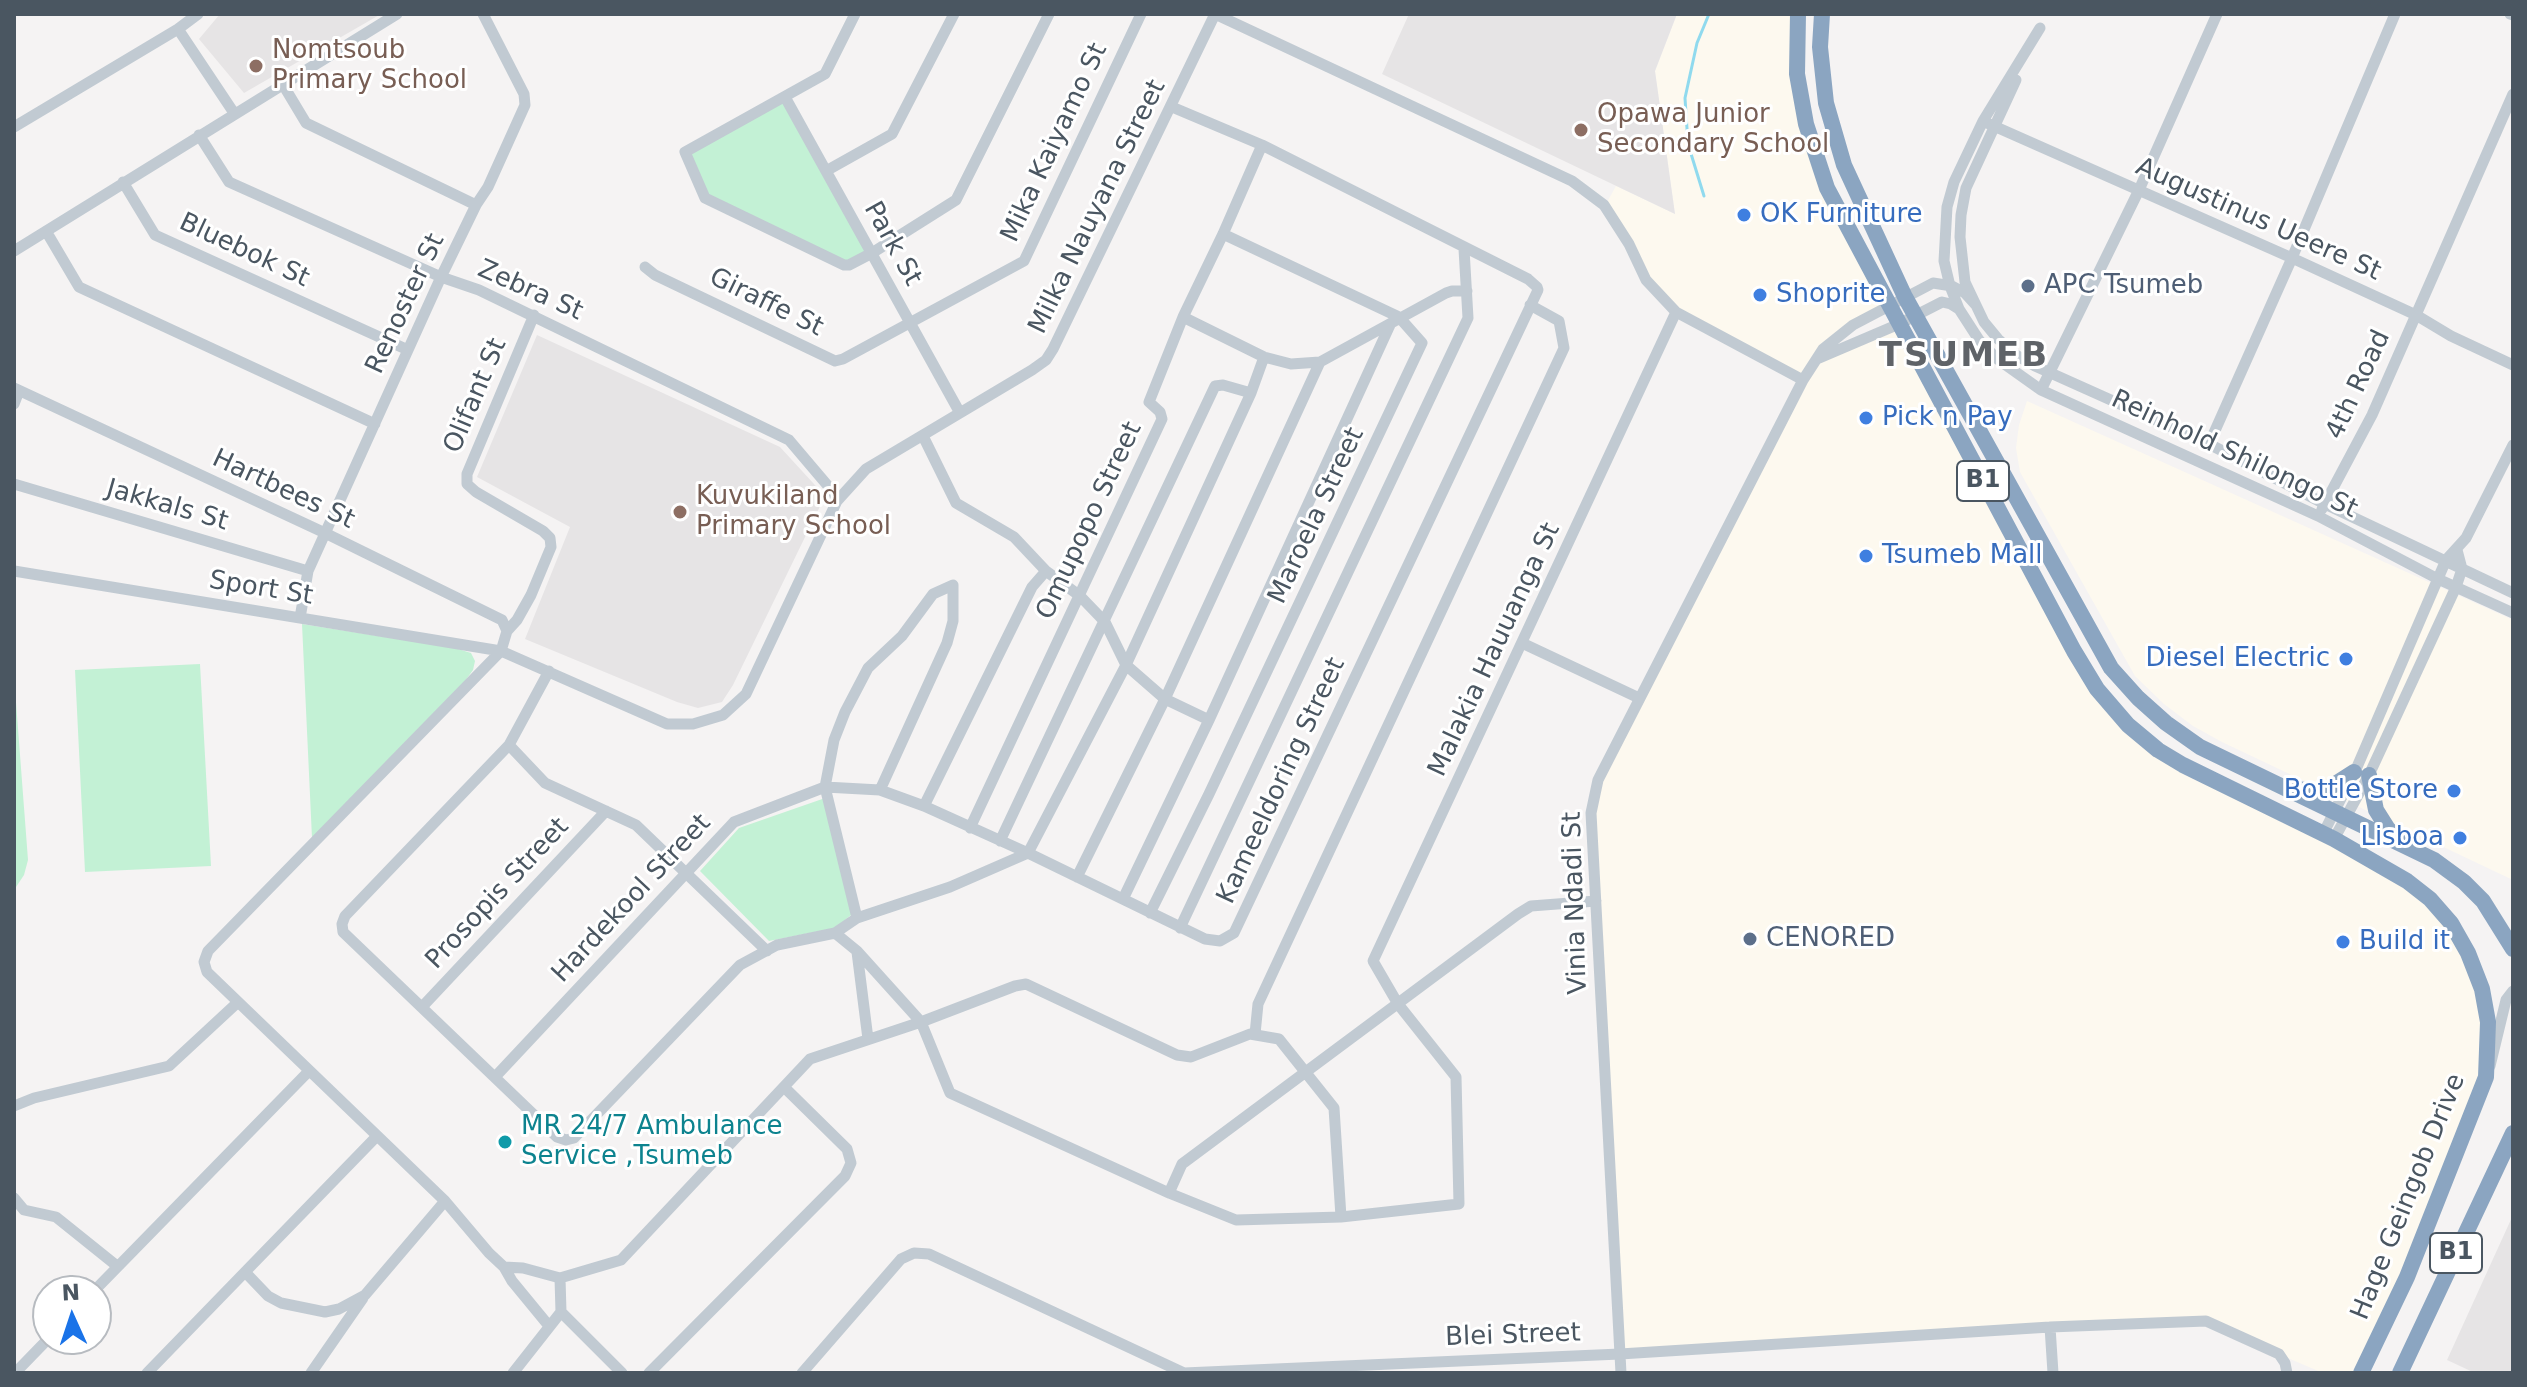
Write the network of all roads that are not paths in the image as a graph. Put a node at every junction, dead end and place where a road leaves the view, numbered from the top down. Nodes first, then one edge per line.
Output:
1 (198, 14) edge
2 (397, 14) edge
3 (483, 14) edge
4 (855, 14) edge
5 (954, 14) edge
6 (1049, 14) edge
7 (1141, 14) edge
8 (1215, 14) edge
9 (1798, 14) edge
10 (1822, 14) edge
11 (2047, 14) edge
12 (2217, 14) edge
13 (2395, 14) edge
14 (178, 29) junction
15 (282, 83) junction
16 (2513, 94) edge
17 (785, 97) junction
18 (1172, 107) junction
19 (234, 113) junction
20 (1988, 123) junction
21 (14, 127) edge
22 (199, 135) junction
23 (1262, 145) junction
24 (826, 171) junction
25 (123, 182) junction
26 (2139, 190) junction
27 (476, 205) junction
28 (46, 231) junction
29 (1223, 234) junction
30 (1464, 249) junction
31 (14, 251) edge
32 (872, 253) junction
33 (2292, 258) junction
34 (1944, 261) junction
35 (645, 267) dead end
36 (441, 277) junction
37 (1933, 283) junction
38 (1956, 288) junction
39 (1467, 291) junction
40 (1905, 297) junction
41 (1942, 302) junction
42 (1530, 305) junction
43 (1889, 306) junction
44 (1959, 309) junction
45 (1676, 312) junction
46 (534, 315) junction
47 (1916, 315) junction
48 (2416, 315) junction
49 (1183, 317) junction
50 (1394, 321) junction
51 (910, 322) junction
52 (1899, 324) junction
53 (408, 350) junction
54 (1264, 357) junction
55 (1815, 360) junction
56 (1320, 362) junction
57 (2513, 365) edge
58 (2050, 371) junction
59 (1803, 380) junction
60 (17, 390) edge
61 (2041, 390) junction
62 (1251, 393) junction
63 (14, 404) edge
64 (960, 413) junction
65 (375, 424) junction
66 (923, 436) junction
67 (2209, 444) junction
68 (2513, 445) edge
69 (14, 484) edge
70 (837, 501) junction
71 (2325, 504) junction
72 (2318, 516) junction
73 (325, 533) junction
74 (2457, 550) junction
75 (2446, 560) junction
76 (2462, 569) junction
77 (14, 571) edge
78 (308, 571) junction
79 (1046, 571) junction
80 (2438, 579) junction
81 (2456, 587) junction
82 (2513, 593) edge
83 (1080, 596) junction
84 (2513, 613) edge
85 (300, 618) junction
86 (1105, 622) junction
87 (507, 631) junction
88 (1522, 643) junction
89 (501, 651) junction
90 (1126, 665) junction
91 (549, 671) junction
92 (1639, 698) junction
93 (1165, 699) junction
94 (1209, 720) junction
95 (509, 745) junction
96 (2362, 774) junction
97 (825, 787) junction
98 (2286, 788) junction
99 (880, 790) junction
100 (924, 806) junction
101 (606, 811) junction
102 (2340, 815) junction
103 (970, 828) junction
104 (2329, 837) junction
105 (1000, 841) junction
106 (2406, 845) junction
107 (1028, 853) junction
108 (686, 874) junction
109 (1077, 877) junction
110 (1123, 899) junction
111 (1596, 901) junction
112 (1150, 913) junction
113 (857, 918) junction
114 (1180, 928) junction
115 (835, 933) junction
116 (2513, 949) edge
117 (767, 951) junction
118 (857, 951) junction
119 (2513, 991) edge
120 (237, 1003) junction
121 (1398, 1004) junction
122 (422, 1007) junction
123 (921, 1022) junction
124 (1255, 1034) junction
125 (868, 1039) junction
126 (309, 1071) junction
127 (1306, 1072) junction
128 (495, 1077) junction
129 (2486, 1077) junction
130 (785, 1088) junction
131 (14, 1106) edge
132 (2513, 1133) edge
133 (377, 1136) junction
134 (1169, 1193) junction
135 (14, 1198) edge
136 (445, 1201) junction
137 (1341, 1217) junction
138 (117, 1266) junction
139 (504, 1267) junction
140 (246, 1273) junction
141 (109, 1275) edge
142 (560, 1278) junction
143 (365, 1295) junction
144 (561, 1312) junction
145 (549, 1326) junction
146 (2050, 1327) junction
147 (1620, 1354) junction
148 (32, 1355) edge
149 (805, 1372) edge
150 (2287, 1372) edge
151 (15, 1373) edge
152 (147, 1373) edge
153 (311, 1373) edge
154 (513, 1373) edge
155 (622, 1373) edge
156 (649, 1373) edge
157 (1184, 1373) edge
158 (1621, 1373) edge
159 (2053, 1373) edge
160 (2361, 1373) edge
161 (2400, 1373) edge

1 - 14 street
2 - 15 street
3 - 27 street, Renoster St
4 - 17 street
5 - 24 street
6 - 32 street
7 - 51 street, Mika Kaiyamo St
8 - 18 street, Milka Nauyana Street
8 - 45 street
9 - 43 highway, Hage Geingob Drive / B1
10 - 40 highway, B1
11 - 20 street
12 - 26 street
13 - 33 street
14 - 19 street
14 - 21 street
15 - 19 street
15 - 27 street
16 - 48 street, 4th Road
17 - 24 street, Park St
17 - 32 street
18 - 23 street
18 - 64 street, Milka Nauyana Street
19 - 22 street
20 - 26 street, Augustinus Ueere St
20 - 34 street
20 - 38 street
22 - 25 street
22 - 36 street, Zebra St
23 - 29 street, Omupopo Street
23 - 30 street
24 - 32 street, Park St
25 - 28 street
25 - 53 street, Bluebok St
26 - 33 street, Augustinus Ueere St
26 - 58 street
27 - 36 street, Renoster St
28 - 31 street
28 - 65 street
29 - 49 street, Omupopo Street
29 - 50 street
30 - 39 street
30 - 42 street
32 - 51 street, Park St
33 - 48 street, Augustinus Ueere St
33 - 67 street
34 - 37 street
34 - 38 street
35 - 51 street, Giraffe St
36 - 46 street, Zebra St
36 - 53 street, Renoster St
37 - 38 street
37 - 40 street
38 - 41 street
38 - 44 street, Reinhold Shilongo St
38 - 58 street, Reinhold Shilongo St
39 - 50 street
39 - 114 street
40 - 43 street, Vinia Ndadi St
40 - 47 highway, B1
41 - 44 street
41 - 47 street
42 - 114 street, Kameeldoring Street
42 - 124 street
43 - 52 highway, Hage Geingob Drive / B1
43 - 55 street, Vinia Ndadi St
44 - 61 street, Reinhold Shilongo St
45 - 59 street
45 - 88 street, Malakia Hauuanga St
46 - 70 street, Zebra St
46 - 87 street, Olifant St
47 - 52 street
47 - 98 highway, B1
48 - 57 street, Augustinus Ueere St
48 - 71 street, 4th Road
49 - 54 street
49 - 83 street, Omupopo Street
50 - 56 street
50 - 94 street
50 - 112 street, Maroela Street
51 - 64 street, Park St
52 - 55 street
52 - 104 highway, Hage Geingob Drive / B1
53 - 65 street, Renoster St
54 - 56 street
54 - 62 street
55 - 59 street, Vinia Ndadi St
56 - 93 street
58 - 61 street
58 - 67 street, Reinhold Shilongo St
59 - 92 street, Vinia Ndadi St
60 - 63 street
60 - 73 street, Hartbees St
61 - 72 street, Reinhold Shilongo St
62 - 86 street
62 - 90 street
64 - 66 street, Milka Nauyana Street
65 - 73 street, Renoster St
66 - 70 street, Milka Nauyana Street
66 - 79 street
67 - 71 street, Reinhold Shilongo St
68 - 74 street
69 - 78 street, Jakkals St
70 - 91 street, Milka Nauyana Street
71 - 72 street, 4th Road
71 - 75 street, Reinhold Shilongo St
72 - 80 street, Reinhold Shilongo St
73 - 78 street, Renoster St
73 - 87 street, Hartbees St
74 - 75 street
74 - 76 street
75 - 76 street, Reinhold Shilongo St
75 - 80 street
76 - 81 street
76 - 82 street, Reinhold Shilongo St
77 - 85 street, Sport St
78 - 85 street, Renoster St
79 - 83 street
79 - 100 street
80 - 81 street, Reinhold Shilongo St
80 - 96 street
81 - 84 street, Reinhold Shilongo St
81 - 96 street
83 - 86 street
83 - 103 street, Omupopo Street
85 - 89 street, Sport St
86 - 90 street
86 - 105 street
87 - 89 street
88 - 92 street
88 - 121 street, Malakia Hauuanga St
89 - 91 street, Milka Nauyana Street
89 - 120 street
90 - 93 street
90 - 107 street
91 - 95 street
92 - 111 street, Vinia Ndadi St
93 - 94 street
93 - 109 street
94 - 110 street
95 - 101 street
95 - 122 street
96 - 98 highway
96 - 102 street
96 - 106 highway
97 - 99 street, Kameeldoring Street
97 - 99 street
97 - 108 street, Hardekool Street
97 - 113 street
98 - 102 highway, B1
99 - 100 street, Kameeldoring Street
100 - 103 street, Kameeldoring Street
101 - 108 street
101 - 122 street, Prosopis Street
102 - 104 street
102 - 106 highway, B1
103 - 105 street, Kameeldoring Street
104 - 129 highway, Hage Geingob Drive / B1
105 - 107 street, Kameeldoring Street
106 - 116 highway, B1
107 - 109 street, Kameeldoring Street
107 - 113 street
108 - 117 street
108 - 128 street, Hardekool Street
109 - 110 street, Kameeldoring Street
110 - 112 street, Kameeldoring Street
111 - 121 street
111 - 147 street, Vinia Ndadi St
112 - 114 street, Kameeldoring Street
113 - 115 street
115 - 117 street
115 - 118 street
117 - 128 street
118 - 123 street
118 - 125 street
119 - 129 street
120 - 126 street
120 - 131 street
121 - 127 street
121 - 137 street
122 - 128 street
123 - 124 street
123 - 125 street
123 - 134 street
124 - 127 street
125 - 130 street
126 - 133 street
126 - 138 street
127 - 134 street
127 - 137 street
129 - 160 highway, Hage Geingob Drive / B1
130 - 142 street
130 - 156 street
132 - 161 highway, B1
133 - 136 street
133 - 140 street
134 - 137 street
135 - 138 street
136 - 139 street
136 - 143 street
138 - 141 street
139 - 142 street
139 - 145 street
140 - 143 street
140 - 152 street
142 - 144 street
143 - 153 street
144 - 145 street
144 - 155 street
145 - 154 street
146 - 147 street, Blei Street
146 - 150 street, Blei Street
146 - 159 street
147 - 157 street, Blei Street
147 - 158 street, Vinia Ndadi St
148 - 151 street
149 - 157 street, Blei Street

